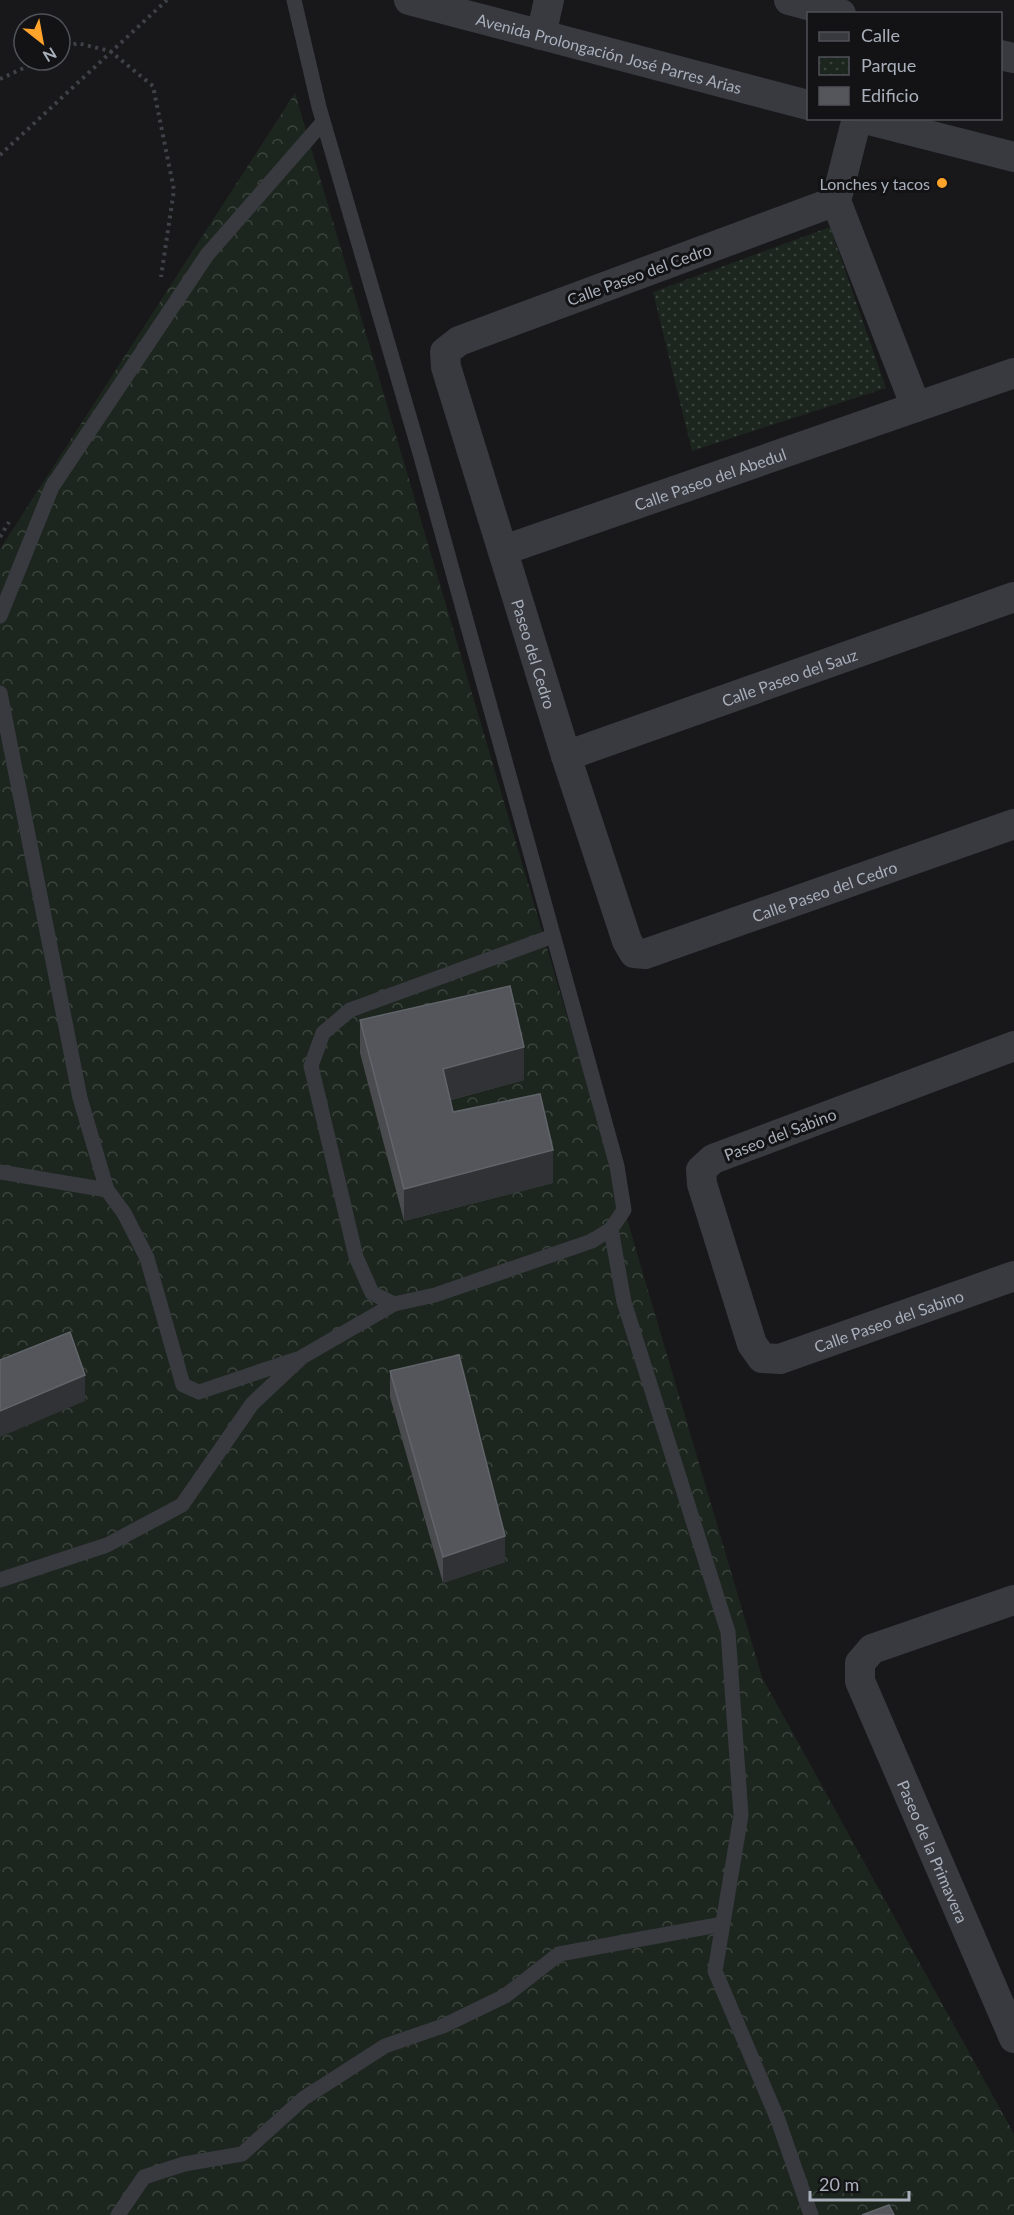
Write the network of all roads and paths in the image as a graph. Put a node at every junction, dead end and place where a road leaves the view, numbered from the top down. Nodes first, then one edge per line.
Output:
1 (167, 0) edge
2 (294, 0) edge
3 (409, 0) edge
4 (549, 0) edge
5 (789, 0) edge
6 (834, 12) edge
7 (541, 35) junction
8 (72, 45) edge
9 (110, 51) junction
10 (15, 72) edge
11 (0, 79) edge
12 (807, 105) edge
13 (858, 120) edge
14 (867, 120) edge
15 (323, 122) junction
16 (0, 155) edge
17 (1014, 157) edge
18 (836, 201) junction
19 (159, 287) dead end
20 (445, 352) joint
21 (1014, 373) edge
22 (916, 407) junction
23 (504, 550) junction
24 (1014, 597) edge
25 (0, 616) edge
26 (0, 693) edge
27 (566, 756) junction
28 (1014, 824) edge
29 (553, 936) junction
30 (633, 953) joint
31 (1014, 1046) edge
32 (0, 1172) edge
33 (107, 1190) junction
34 (611, 1229) junction
35 (1014, 1276) edge
36 (394, 1304) junction
37 (302, 1357) junction
38 (762, 1358) joint
39 (0, 1580) edge
40 (1014, 1600) edge
41 (723, 1924) junction
42 (1014, 2038) edge
43 (118, 2215) edge
44 (811, 2215) edge

1 - 9 path
2 - 15 lane
3 - 7 street, Avenida Prolongación José Parres Arias
4 - 7 street
5 - 6 street
7 - 12 street, Avenida Prolongación José Parres Arias
8 - 9 path
9 - 16 path
9 - 19 path
10 - 11 path
13 - 18 street
14 - 17 street
15 - 25 lane
15 - 29 lane
18 - 20 street, Calle Paseo del Cedro
18 - 22 street
20 - 23 street, Paseo del Cedro
21 - 22 street
22 - 23 street, Calle Paseo del Abedul
23 - 27 street, Paseo del Cedro
24 - 27 street, Calle Paseo del Sauz
26 - 33 lane
27 - 30 street, Paseo del Cedro
28 - 30 street, Calle Paseo del Cedro
29 - 34 lane
29 - 36 lane
31 - 38 street, Paseo del Sabino
32 - 33 lane
33 - 37 lane
34 - 36 lane
34 - 41 lane
35 - 38 street, Calle Paseo del Sabino
36 - 37 lane
37 - 39 lane
40 - 42 street, Paseo de la Primavera
41 - 43 lane
41 - 44 lane

